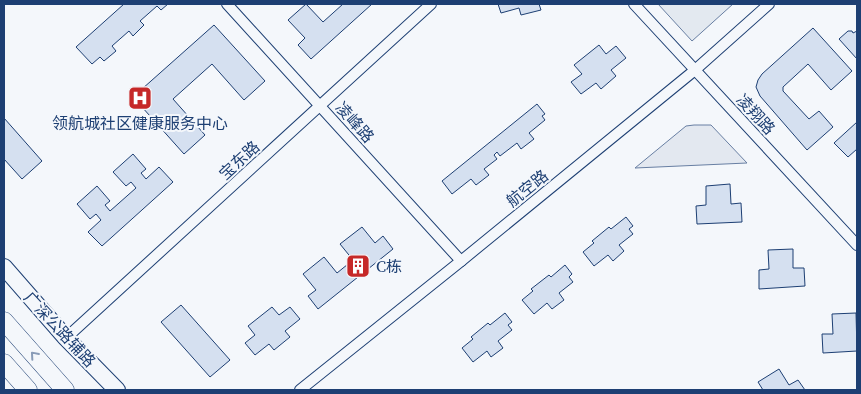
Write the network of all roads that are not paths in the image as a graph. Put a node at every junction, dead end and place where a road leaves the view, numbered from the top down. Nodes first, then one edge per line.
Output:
1 (227, 4) edge
2 (431, 4) edge
3 (634, 4) edge
4 (769, 4) edge
5 (695, 70) junction
6 (320, 106) junction
7 (857, 245) edge
8 (461, 261) junction
9 (4, 267) edge
10 (4, 321) edge
11 (66, 338) junction
12 (4, 363) edge
13 (4, 383) edge
14 (16, 390) edge
15 (28, 390) edge
16 (65, 390) edge
17 (117, 390) edge
18 (300, 390) edge

1 - 6 street, 凌峰路
2 - 6 street, 宝东路
3 - 5 street, 凌翔路
4 - 5 street, 航空路
5 - 7 street, 凌翔路
5 - 8 street, 航空路
6 - 8 street, 凌峰路
6 - 11 street, 宝东路
8 - 18 street, 航空路
9 - 11 main road, 广深公路辅路
16 -> 10 highway
11 - 17 main road, 广深公路辅路
12 - 15 highway
13 - 14 highway

